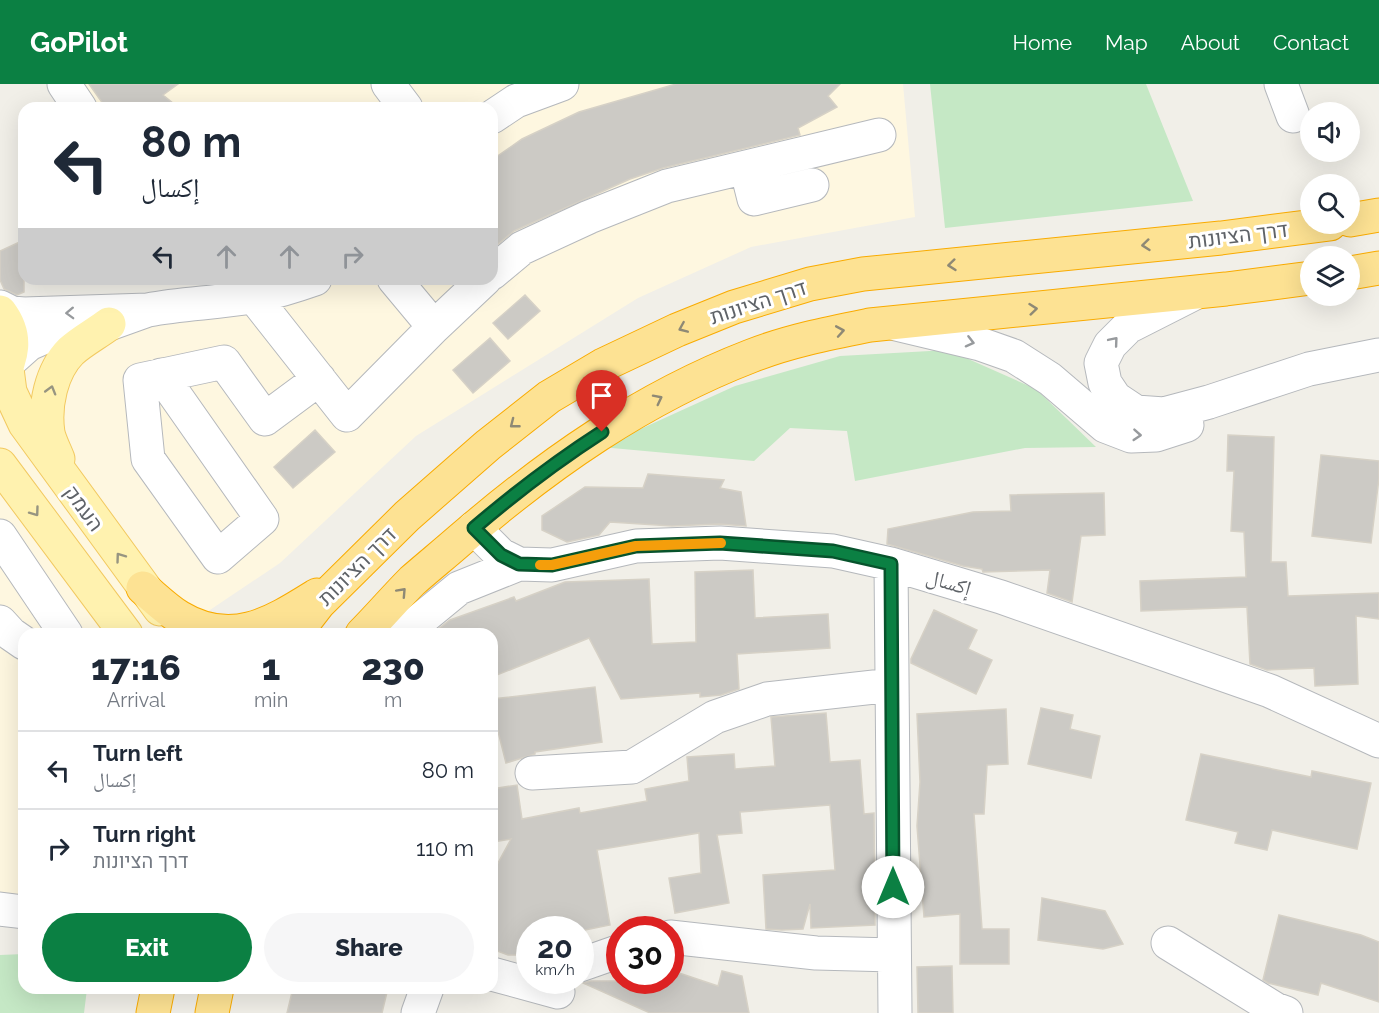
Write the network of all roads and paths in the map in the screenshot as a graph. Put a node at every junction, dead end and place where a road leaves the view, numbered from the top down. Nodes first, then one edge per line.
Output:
1 (64, 84) edge
2 (388, 84) edge
3 (562, 84) edge
4 (1281, 84) edge
5 (76, 102) edge
6 (402, 102) edge
7 (498, 113) edge
8 (1293, 116) dead end
9 (879, 135) dead end
10 (746, 167) junction
11 (812, 185) dead end
12 (1379, 215) edge
13 (1360, 218) edge
14 (1300, 228) edge
15 (498, 268) edge
16 (1379, 268) edge
17 (1360, 271) edge
18 (1300, 279) edge
19 (299, 285) edge
20 (399, 285) edge
21 (479, 285) edge
22 (1198, 292) junction
23 (254, 297) junction
24 (159, 298) edge
25 (0, 307) edge
26 (0, 312) edge
27 (892, 323) junction
28 (109, 324) junction
29 (434, 327) junction
30 (1379, 355) edge
31 (6, 370) edge
32 (161, 375) junction
33 (319, 379) junction
34 (1268, 381) junction
35 (0, 465) edge
36 (68, 486) junction
37 (474, 528) junction
38 (0, 536) edge
39 (519, 564) junction
40 (891, 564) junction
41 (342, 579) junction
42 (143, 588) junction
43 (0, 622) edge
44 (62, 628) edge
45 (122, 628) edge
46 (179, 628) edge
47 (208, 628) edge
48 (255, 628) edge
49 (300, 628) edge
50 (368, 628) edge
51 (410, 628) edge
52 (18, 639) edge
53 (892, 685) junction
54 (1379, 741) edge
55 (532, 772) dead end
56 (0, 909) edge
57 (18, 911) edge
58 (684, 939) edge
59 (1168, 944) dead end
60 (893, 955) junction
61 (498, 976) edge
62 (157, 994) edge
63 (216, 994) edge
64 (425, 994) edge
65 (557, 995) edge
66 (153, 1013) edge
67 (212, 1013) edge
68 (418, 1013) edge
69 (895, 1013) edge
70 (1287, 1013) edge

1 - 5 street
2 - 6 street
3 - 7 street
4 - 8 street
9 - 10 street
10 - 11 street
10 - 15 street
12 - 13 highway
14 -> 41 highway, דרך הציונות
16 - 17 highway
18 - 22 highway
19 - 23 street
20 - 29 street
21 - 29 street
27 -> 22 highway
34 -> 22 street
23 - 24 street
23 - 33 street
24 -> 25 street
24 - 28 street
26 - 31 main road, העמק
27 -> 34 street
37 -> 27 highway
28 - 31 street
36 -> 28 main road
29 - 33 street
30 - 34 street
31 - 36 main road, העמק
32 - 32 street
32 - 33 street
35 -> 45 main road, העמק
42 -> 36 main road, העמק
37 - 39 street
50 -> 37 highway
38 - 44 street
39 - 40 street, إكسال
39 - 51 street
40 - 53 street
40 - 54 street, إكسال
41 - 48 highway
41 - 49 highway, דרך הציונות
42 - 46 main road, העמק
42 - 47 highway
43 - 52 street
53 - 55 street
53 - 60 street
56 - 57 street
58 - 60 street
59 - 70 street
60 - 69 street
61 - 65 street
62 - 66 highway
63 - 67 highway
64 - 68 street

